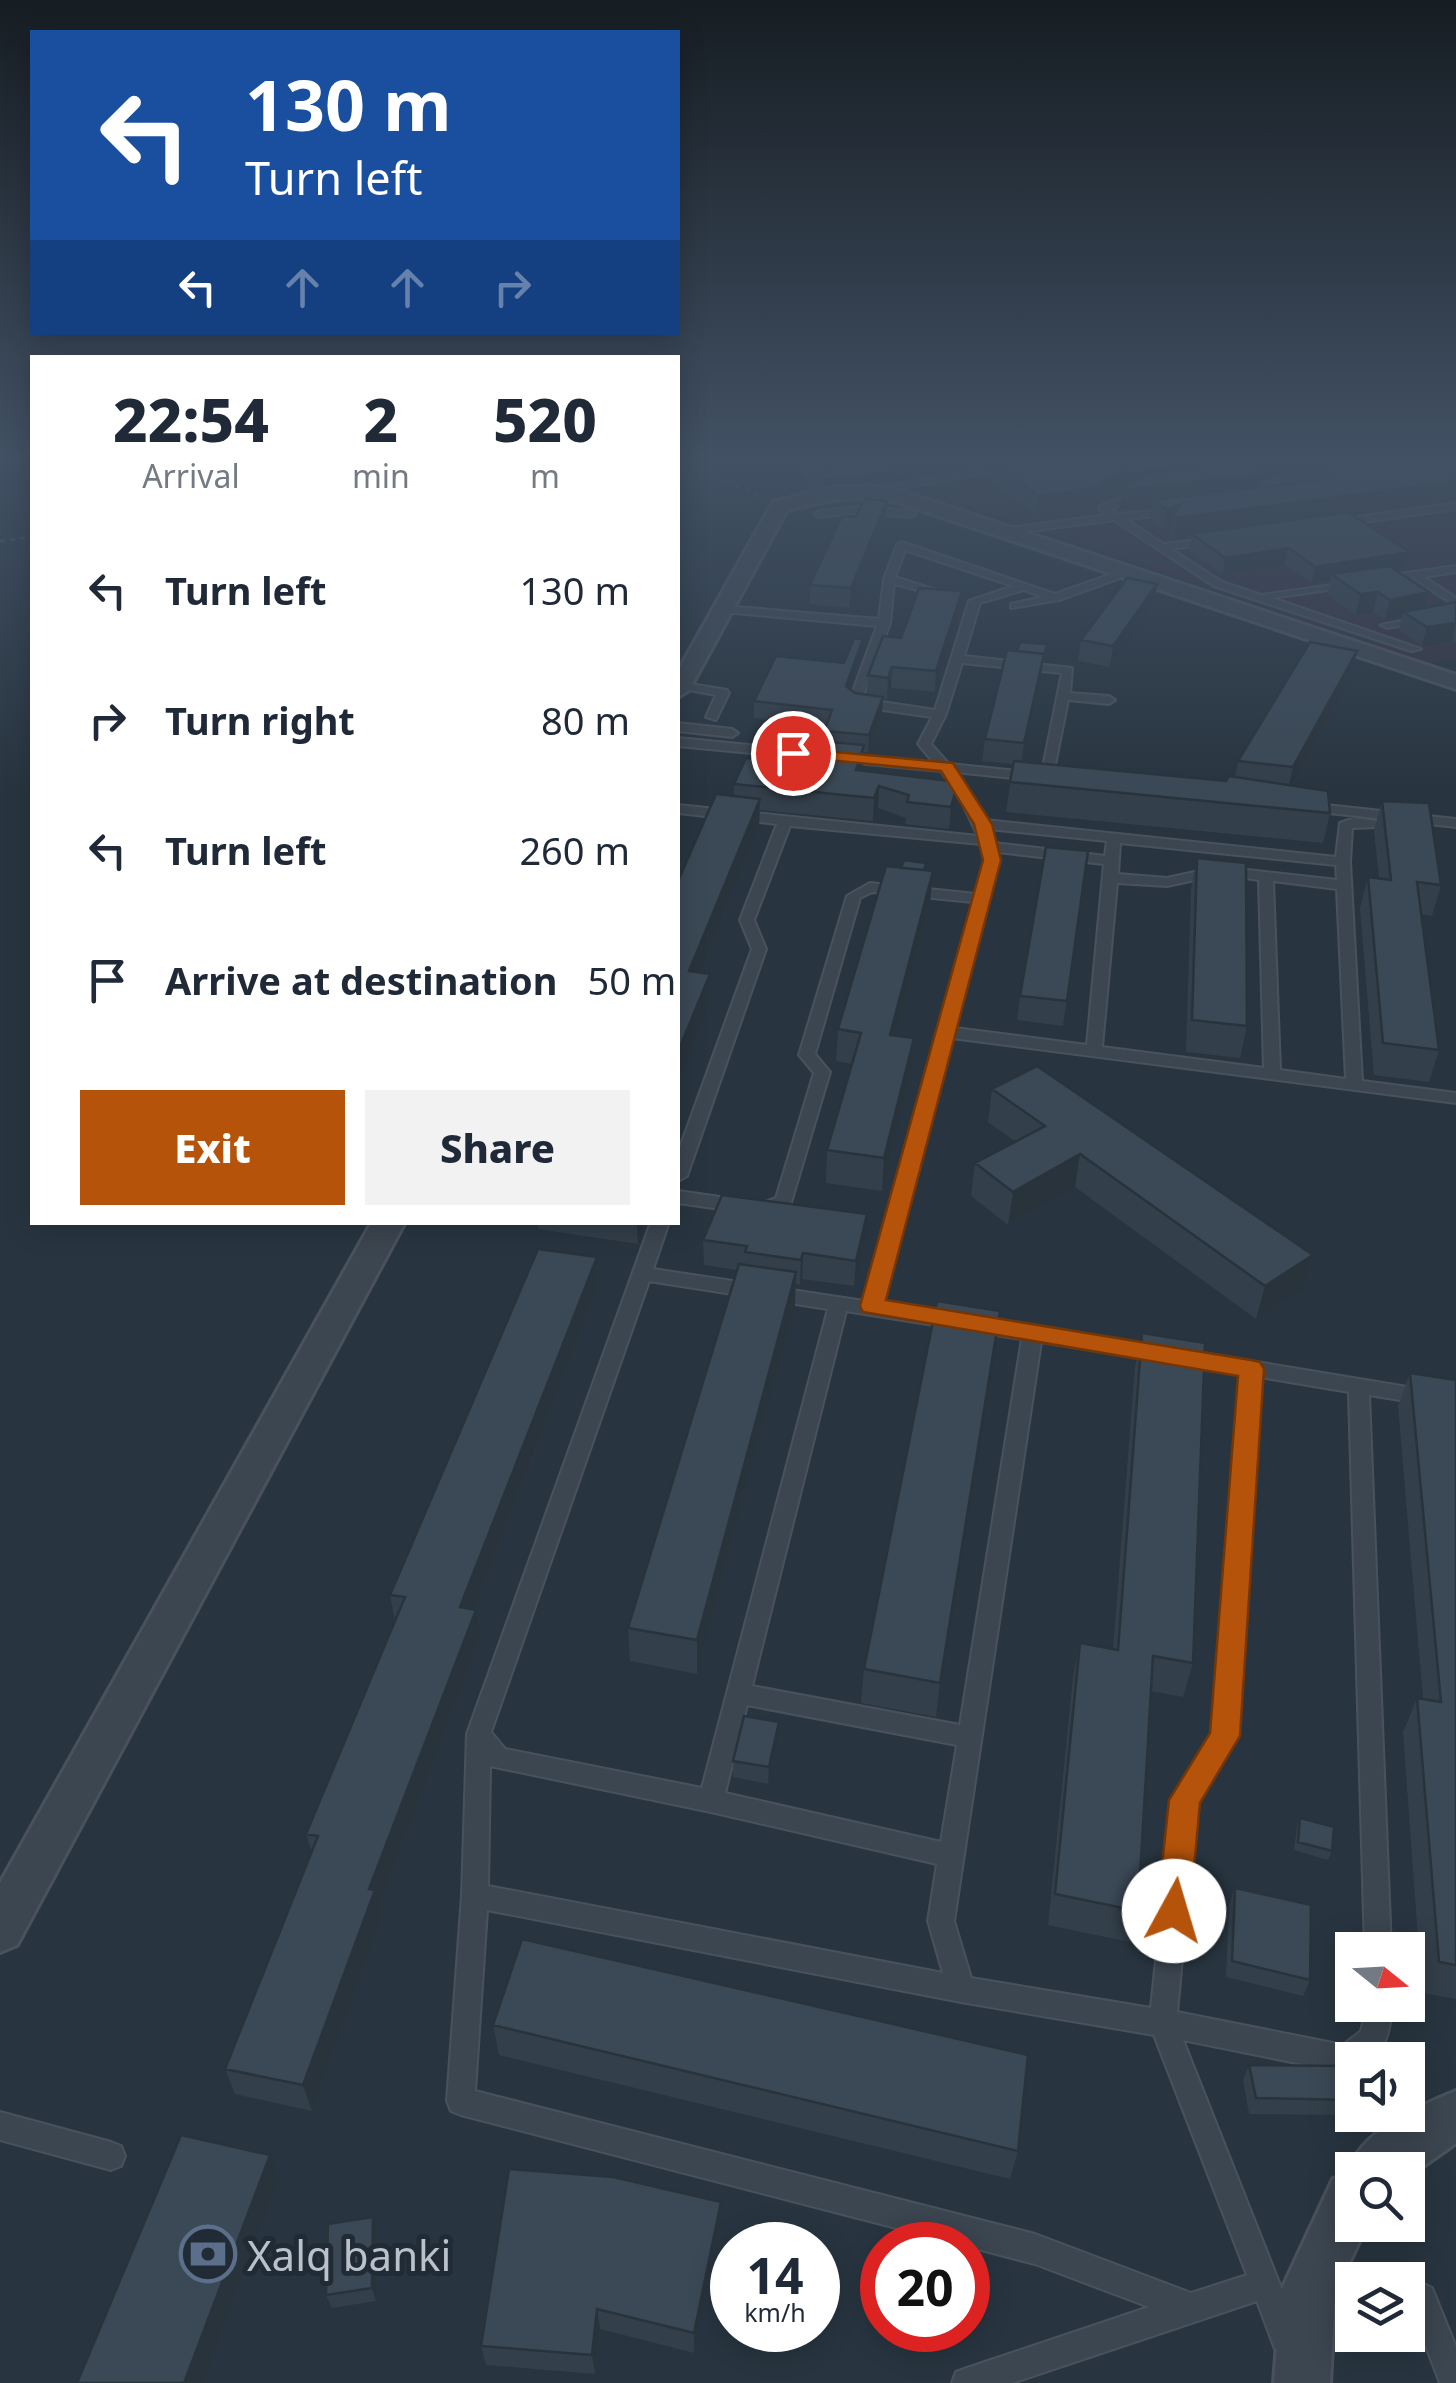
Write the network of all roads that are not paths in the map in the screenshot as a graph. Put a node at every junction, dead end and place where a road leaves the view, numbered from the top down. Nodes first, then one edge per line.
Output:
1 (746, 569) edge
2 (893, 569) edge
3 (974, 569) edge
4 (1119, 569) edge
5 (1196, 569) edge
6 (1416, 569) edge
7 (1449, 569) edge
8 (1127, 572) junction
9 (1420, 574) junction
10 (889, 580) junction
11 (1376, 580) edge
12 (1357, 583) edge
13 (1024, 586) junction
14 (1260, 597) junction
15 (1055, 598) junction
16 (975, 602) junction
17 (1456, 603) edge
18 (1015, 606) dead end
19 (724, 609) junction
20 (1456, 613) edge
21 (884, 623) junction
22 (1387, 625) dead end
23 (1415, 649) dead end
24 (957, 659) junction
25 (1456, 682) edge
26 (680, 686) edge
27 (680, 688) edge
28 (1063, 696) junction
29 (1109, 700) dead end
30 (940, 714) junction
31 (712, 717) dead end
32 (680, 727) edge
33 (732, 733) dead end
34 (680, 742) edge
35 (1049, 766) edge
36 (947, 767) junction
37 (1063, 780) edge
38 (1297, 806) edge
39 (680, 809) edge
40 (785, 821) junction
41 (1456, 823) edge
42 (983, 824) junction
43 (1456, 833) edge
44 (1114, 837) junction
45 (988, 844) junction
46 (1112, 861) junction
47 (1342, 862) junction
48 (1266, 876) junction
49 (1110, 878) junction
50 (1344, 885) junction
51 (981, 899) junction
52 (946, 1032) junction
53 (1094, 1051) junction
54 (1272, 1074) junction
55 (1354, 1084) junction
56 (1456, 1098) edge
57 (680, 1170) edge
58 (680, 1197) edge
59 (387, 1225) edge
60 (659, 1225) edge
61 (640, 1273) junction
62 (839, 1302) junction
63 (872, 1306) junction
64 (1033, 1332) junction
65 (1251, 1369) junction
66 (1359, 1387) junction
67 (1456, 1402) edge
68 (739, 1693) junction
69 (479, 1734) junction
70 (970, 1737) junction
71 (711, 1802) junction
72 (951, 1856) junction
73 (474, 1896) junction
74 (0, 1929) edge
75 (1377, 1932) edge
76 (961, 1988) junction
77 (1162, 2023) junction
78 (1335, 2056) edge
79 (1430, 2118) edge
80 (0, 2126) edge
81 (1395, 2152) edge
82 (111, 2156) dead end
83 (1335, 2234) edge
84 (1266, 2283) junction
85 (1425, 2306) edge
86 (1193, 2309) junction
87 (1018, 2375) edge
88 (1301, 2380) edge
89 (966, 2383) edge
90 (1455, 2383) edge

1 - 19 street
2 - 10 lane
3 - 13 lane
4 - 8 street
5 - 14 lane
6 - 9 lane
7 - 9 lane
8 - 15 lane
8 - 25 street
9 - 11 lane
9 - 17 lane
10 - 16 lane
10 - 21 lane
12 - 14 lane
13 - 15 lane
13 - 16 lane
14 - 23 lane
15 - 18 lane
16 - 24 lane
19 - 21 lane
19 - 26 street
20 - 22 lane
21 - 30 lane
24 - 28 lane
24 - 30 lane
27 - 31 lane
28 - 29 lane
28 - 35 lane
30 - 36 lane
32 - 33 lane
34 - 36 lane
36 - 37 lane
36 - 42 lane
38 - 41 lane
39 - 40 lane
40 - 45 lane
40 - 57 lane
42 - 44 lane
42 - 45 lane
43 - 47 lane
44 - 46 lane
44 - 47 lane
45 - 46 lane
45 - 51 lane
46 - 49 lane
47 - 50 lane
48 - 49 lane
48 - 50 lane
48 - 54 lane
49 - 53 lane
50 - 55 lane
51 - 52 lane
51 - 58 lane
52 - 53 lane
52 - 63 lane
53 - 54 lane
54 - 55 lane
55 - 56 lane
59 - 74 street
60 - 61 lane
61 - 62 lane
61 - 69 lane
62 - 63 lane
62 - 68 lane
63 - 64 lane
64 - 65 lane
64 - 70 lane
65 - 66 lane
65 - 77 lane
66 - 67 lane
66 - 75 lane
68 - 70 lane
68 - 71 lane
69 - 71 lane
69 - 73 lane
70 - 72 lane
71 - 72 lane
72 - 76 lane
73 - 76 lane
73 - 86 lane
76 - 77 lane
77 - 78 lane
77 - 84 lane
79 - 81 street
80 - 82 lane
83 - 88 street
84 - 86 lane
84 - 88 lane
85 - 90 lane
86 - 87 lane
87 - 89 lane

